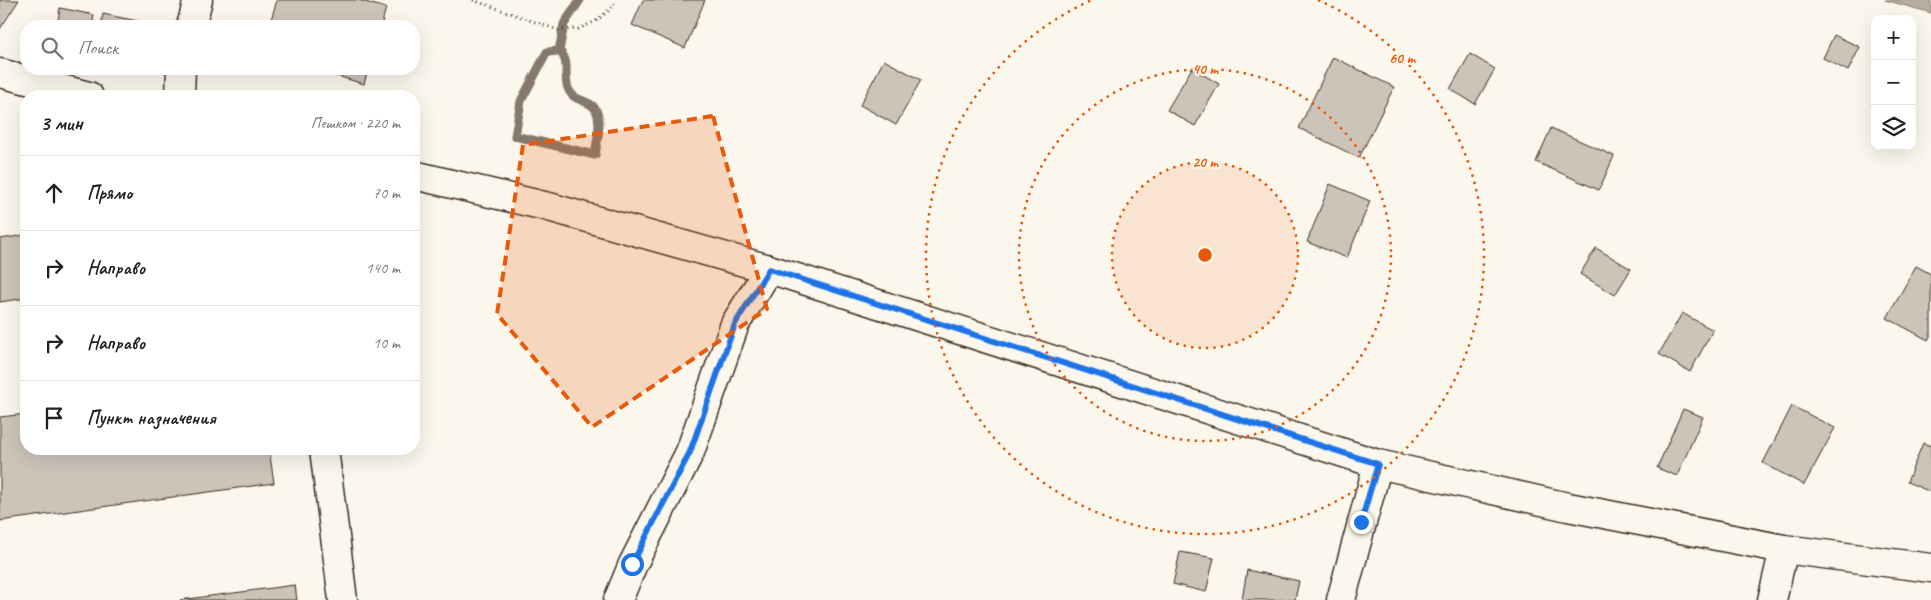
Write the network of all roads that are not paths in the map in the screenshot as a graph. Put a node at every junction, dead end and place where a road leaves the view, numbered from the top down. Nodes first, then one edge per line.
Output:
1 (198, 0) edge
2 (193, 20) edge
3 (0, 73) edge
4 (181, 75) edge
5 (66, 90) edge
6 (180, 90) edge
7 (420, 176) edge
8 (769, 269) junction
9 (325, 455) edge
10 (1378, 464) junction
11 (1784, 549) junction
12 (1931, 568) edge
13 (343, 600) edge
14 (618, 600) edge
15 (1341, 600) edge
16 (1772, 600) edge

1 - 2 street
3 - 5 street
4 - 6 street
7 - 8 street
8 - 10 street
8 - 14 street
9 - 13 street
10 - 11 street
10 - 15 street
11 - 12 street
11 - 16 street

